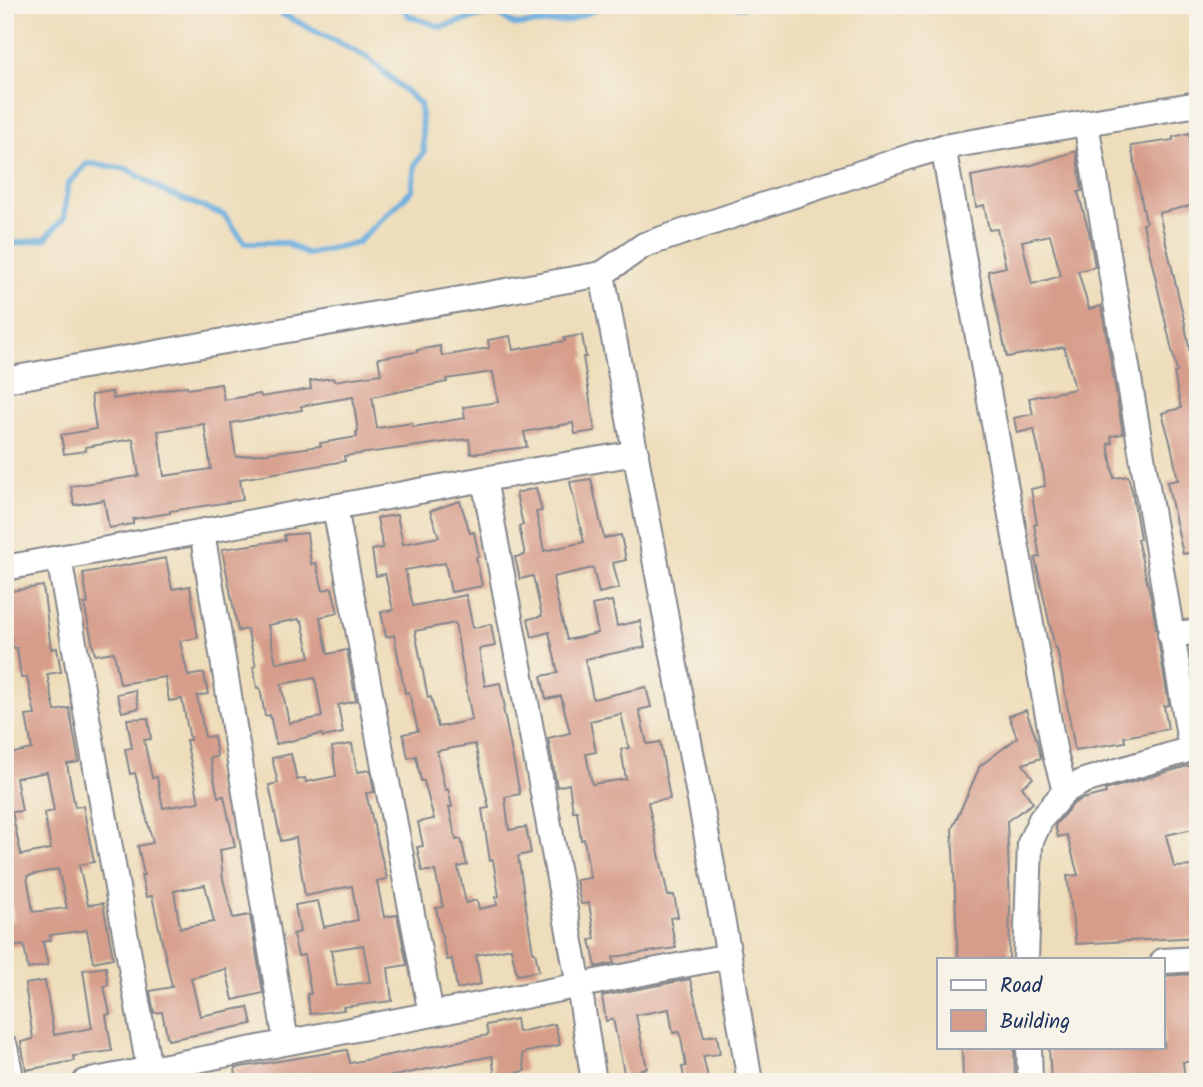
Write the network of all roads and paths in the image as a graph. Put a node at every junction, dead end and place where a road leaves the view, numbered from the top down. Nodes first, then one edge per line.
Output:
1 (1198, 104) edge
2 (1086, 123) junction
3 (943, 147) junction
4 (602, 274) junction
5 (5, 380) edge
6 (636, 453) junction
7 (484, 480) junction
8 (335, 508) junction
9 (202, 532) junction
10 (59, 558) junction
11 (5, 568) edge
12 (1198, 632) edge
13 (1170, 634) junction
14 (1195, 748) edge
15 (1065, 791) junction
16 (729, 956) junction
17 (1026, 958) edge
18 (1198, 959) edge
19 (1164, 961) edge
20 (579, 985) junction
21 (430, 1014) junction
22 (286, 1042) junction
23 (5, 1047) edge
24 (1029, 1048) edge
25 (149, 1069) junction
26 (12, 1082) edge
27 (85, 1082) edge
28 (594, 1082) edge
29 (750, 1082) edge
30 (1030, 1082) edge

1 - 2 street
2 - 3 street
2 - 13 street
3 - 4 street
3 - 15 street
4 - 5 street
4 - 6 street
6 - 7 street
6 - 16 street
7 - 8 street
7 - 20 street
8 - 9 street
8 - 21 street
9 - 10 street
9 - 22 street
10 - 11 street
10 - 25 street
12 - 13 street
13 - 14 street
14 - 15 street
15 - 17 street
16 - 20 street
16 - 29 street
18 - 19 street
20 - 21 street
20 - 28 street
21 - 22 street
22 - 25 street
23 - 26 street
24 - 30 street
25 - 27 street

